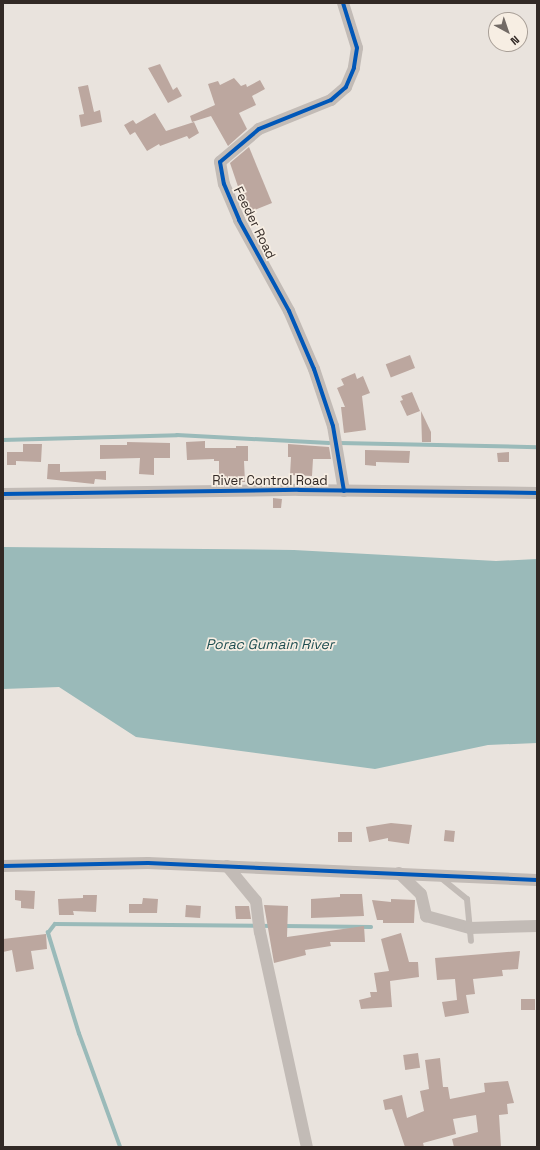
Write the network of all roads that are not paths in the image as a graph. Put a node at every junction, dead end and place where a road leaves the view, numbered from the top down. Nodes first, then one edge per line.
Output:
1 (343, 3) edge
2 (344, 491) junction
3 (537, 493) edge
4 (3, 494) edge
5 (3, 866) edge
6 (227, 866) junction
7 (399, 873) junction
8 (440, 877) junction
9 (537, 880) edge
10 (537, 926) edge
11 (470, 928) junction
12 (471, 941) dead end
13 (307, 1147) edge

1 - 2 street, Feeder Road
2 - 3 street, River Control Road
2 - 4 street, River Control Road
5 - 6 street
6 - 7 street
6 - 13 street
7 - 8 street
7 - 11 street
8 - 9 street
8 - 11 lane
10 - 11 street
11 - 12 lane

